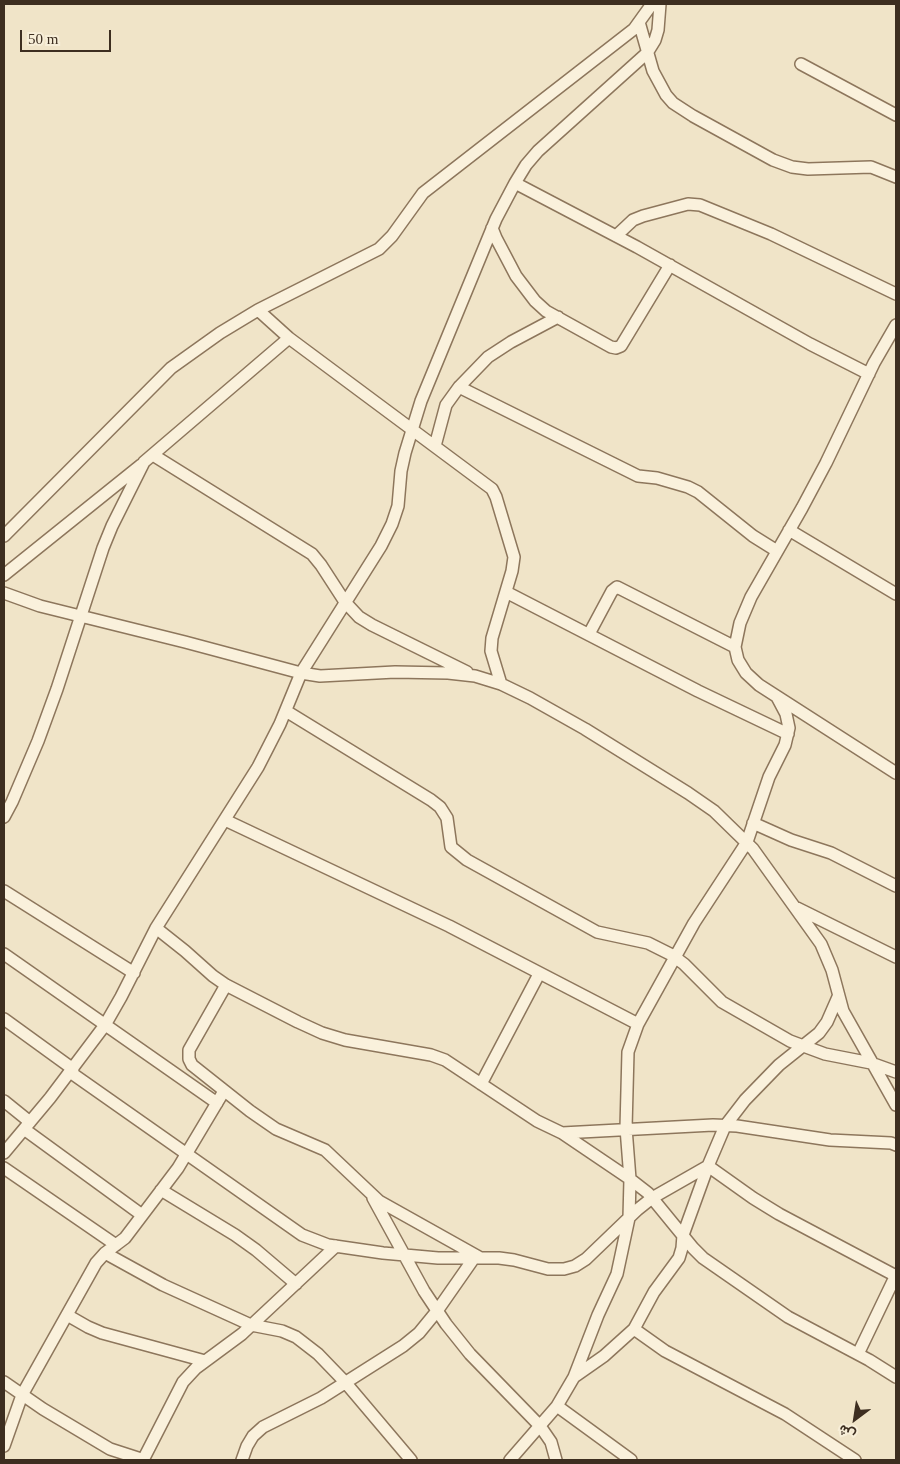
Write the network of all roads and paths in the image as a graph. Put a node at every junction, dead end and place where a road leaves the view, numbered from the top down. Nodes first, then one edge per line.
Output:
1 (652, 4) edge
2 (660, 4) edge
3 (638, 22) junction
4 (647, 53) junction
5 (801, 64) dead end
6 (896, 115) edge
7 (896, 177) edge
8 (515, 183) junction
9 (492, 228) junction
10 (616, 236) junction
11 (670, 265) junction
12 (896, 294) edge
13 (258, 310) junction
14 (558, 317) junction
15 (896, 325) edge
16 (289, 338) junction
17 (869, 374) junction
18 (459, 387) junction
19 (412, 430) junction
20 (435, 446) junction
21 (149, 458) junction
22 (789, 530) junction
23 (4, 536) edge
24 (777, 551) junction
25 (4, 576) edge
26 (506, 592) junction
27 (4, 593) edge
28 (896, 594) edge
29 (345, 602) junction
30 (82, 616) junction
31 (589, 634) junction
32 (735, 647) junction
33 (301, 673) junction
34 (475, 676) junction
35 (501, 684) junction
36 (777, 697) junction
37 (286, 711) junction
38 (788, 734) junction
39 (896, 773) edge
40 (4, 817) edge
41 (225, 820) junction
42 (754, 823) junction
43 (747, 842) junction
44 (896, 886) edge
45 (4, 891) edge
46 (794, 906) junction
47 (156, 928) junction
48 (4, 954) edge
49 (675, 957) junction
50 (896, 957) edge
51 (134, 974) junction
52 (539, 974) junction
53 (226, 985) junction
54 (838, 998) junction
55 (4, 1019) edge
56 (638, 1024) junction
57 (104, 1025) junction
58 (803, 1047) junction
59 (871, 1063) junction
60 (71, 1070) junction
61 (896, 1072) edge
62 (481, 1084) junction
63 (224, 1091) junction
64 (4, 1101) edge
65 (217, 1102) junction
66 (896, 1105) edge
67 (27, 1126) junction
68 (725, 1126) junction
69 (626, 1128) junction
70 (562, 1133) junction
71 (896, 1145) edge
72 (4, 1153) edge
73 (186, 1154) junction
74 (708, 1166) junction
75 (4, 1168) edge
76 (630, 1179) junction
77 (161, 1190) junction
78 (371, 1195) junction
79 (652, 1198) junction
80 (142, 1215) junction
81 (629, 1218) junction
82 (683, 1235) junction
83 (116, 1245) junction
84 (336, 1246) junction
85 (104, 1254) junction
86 (404, 1255) junction
87 (477, 1258) junction
88 (896, 1275) edge
89 (296, 1284) junction
90 (437, 1311) junction
91 (67, 1315) junction
92 (251, 1325) junction
93 (634, 1329) junction
94 (858, 1354) junction
95 (205, 1362) junction
96 (896, 1377) edge
97 (574, 1378) junction
98 (4, 1382) edge
99 (345, 1382) junction
100 (22, 1395) junction
101 (557, 1406) junction
102 (540, 1426) junction
103 (4, 1446) edge
104 (144, 1460) edge
105 (242, 1460) edge
106 (411, 1460) edge
107 (510, 1460) edge
108 (556, 1460) edge
109 (631, 1460) edge
110 (855, 1460) edge

1 - 3 street
2 - 4 street
3 - 4 street
3 - 13 street
4 - 7 street
4 - 8 street
5 - 6 street
8 - 9 street
8 - 10 street
9 - 14 street
9 - 19 street
10 - 11 street
10 - 12 street
11 - 14 street
11 - 17 street
13 - 16 street
13 - 23 street
14 - 18 street
15 - 17 street
16 - 19 street
16 - 21 street
17 - 22 street
18 - 20 street
18 - 24 street
19 - 20 street
19 - 29 street
20 - 26 street
21 - 25 street
21 - 29 street
21 - 30 street
22 - 24 street
22 - 28 street
24 - 32 street
26 - 31 street
26 - 35 street
27 - 30 street
29 - 33 street
29 - 34 street
30 - 33 street
30 - 40 street
31 - 32 street
31 - 38 street
32 - 36 street
33 - 34 street
33 - 37 street
34 - 35 street
35 - 43 street
36 - 38 street
36 - 39 street
37 - 41 street
37 - 49 street
38 - 42 street
41 - 47 street
41 - 52 street
42 - 43 street
42 - 44 street
43 - 46 street
43 - 49 street
45 - 51 street
46 - 50 street
46 - 54 street
47 - 51 street
47 - 53 street
48 - 57 street
49 - 56 street
49 - 58 street
51 - 57 street
52 - 56 street
52 - 62 street
53 - 62 street
53 - 63 street
54 - 58 street
54 - 59 street
55 - 60 street
56 - 69 street
57 - 60 street
57 - 65 street
58 - 59 street
58 - 68 street
59 - 61 street
59 - 66 street
60 - 67 street
60 - 73 street
62 - 70 street
63 - 65 street
63 - 78 street
64 - 67 street
65 - 73 street
67 - 72 street
67 - 80 street
68 - 69 street
68 - 71 street
68 - 74 street
69 - 70 street
69 - 76 street
70 - 76 street
73 - 77 street
73 - 84 street
74 - 79 street
74 - 82 street
74 - 88 street
75 - 83 street
76 - 79 street
76 - 81 street
77 - 80 street
77 - 89 street
78 - 86 street
78 - 87 street
79 - 81 street
79 - 82 street
80 - 83 street
81 - 87 street
81 - 97 street
82 - 93 street
82 - 94 street
83 - 85 street
84 - 86 street
84 - 89 street
85 - 91 street
85 - 92 street
86 - 87 street
86 - 90 street
87 - 90 street
88 - 94 street
89 - 92 street
90 - 99 street
90 - 102 street
91 - 95 street
91 - 100 street
92 - 95 street
92 - 99 street
93 - 97 street
93 - 110 street
94 - 96 street
95 - 104 street
97 - 101 street
98 - 100 street
99 - 105 street
99 - 106 street
100 - 103 street
100 - 104 street
101 - 102 street
101 - 109 street
102 - 107 street
102 - 108 street

